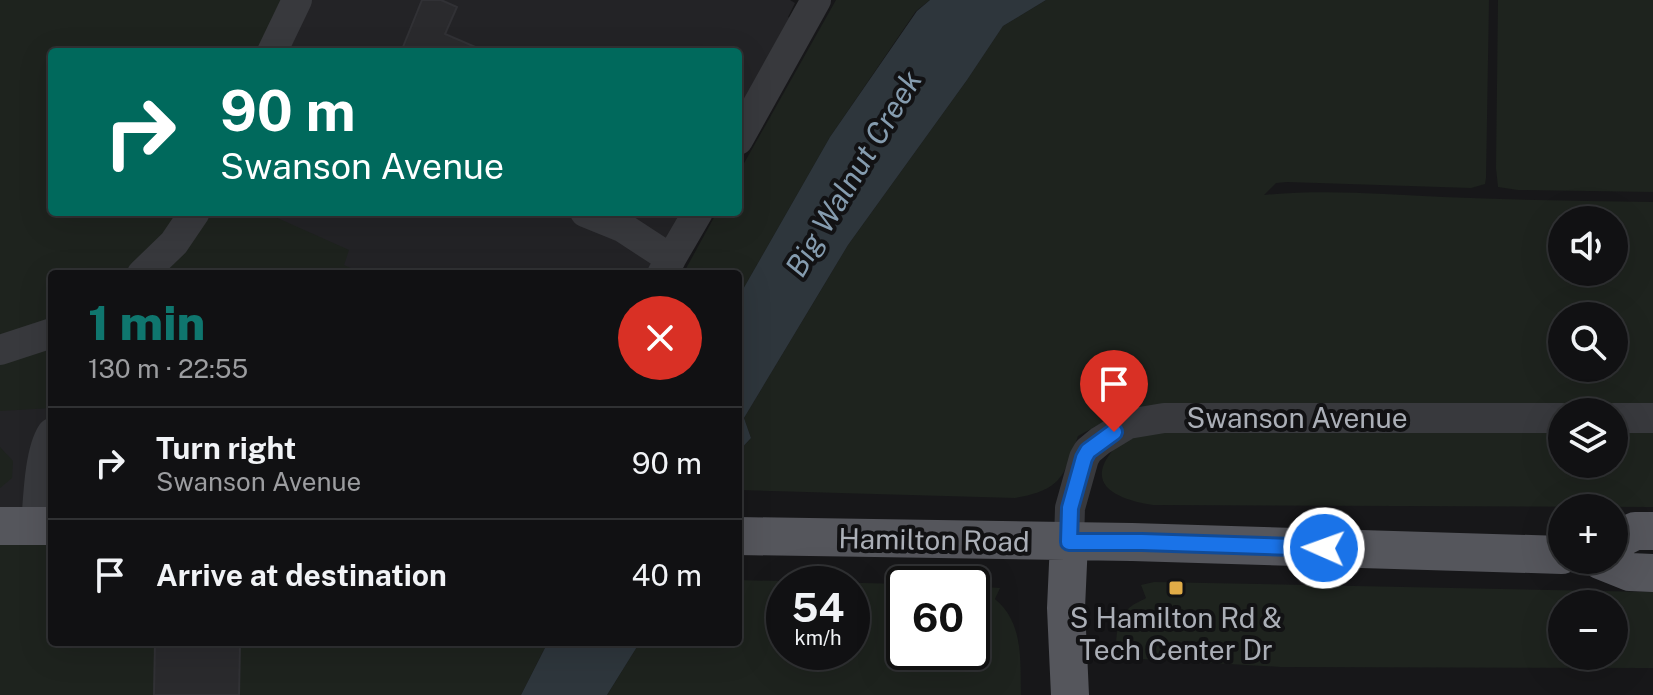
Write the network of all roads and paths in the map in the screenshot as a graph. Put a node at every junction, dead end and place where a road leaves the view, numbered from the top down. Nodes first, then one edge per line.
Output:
1 (297, 0) edge
2 (816, 0) edge
3 (274, 48) edge
4 (742, 133) edge
5 (192, 216) edge
6 (595, 216) edge
7 (696, 216) edge
8 (666, 266) edge
9 (146, 270) edge
10 (48, 334) edge
11 (0, 350) edge
12 (1548, 418) edge
13 (1628, 418) edge
14 (1653, 418) edge
15 (48, 440) edge
16 (29, 526) edge
17 (1653, 531) edge
18 (1628, 535) edge
19 (742, 536) edge
20 (1069, 542) junction
21 (1548, 555) edge
22 (1628, 571) edge
23 (1653, 573) edge
24 (1070, 695) edge

1 - 3 street
2 - 4 street
5 - 9 street
6 - 8 street
7 - 8 street
10 - 11 street
12 - 20 street, Swanson Avenue
13 - 14 street
15 - 16 street
17 - 18 main road
19 - 20 main road, Hamilton Road
20 - 21 main road, Hamilton Road
20 - 24 main road
22 - 23 main road

